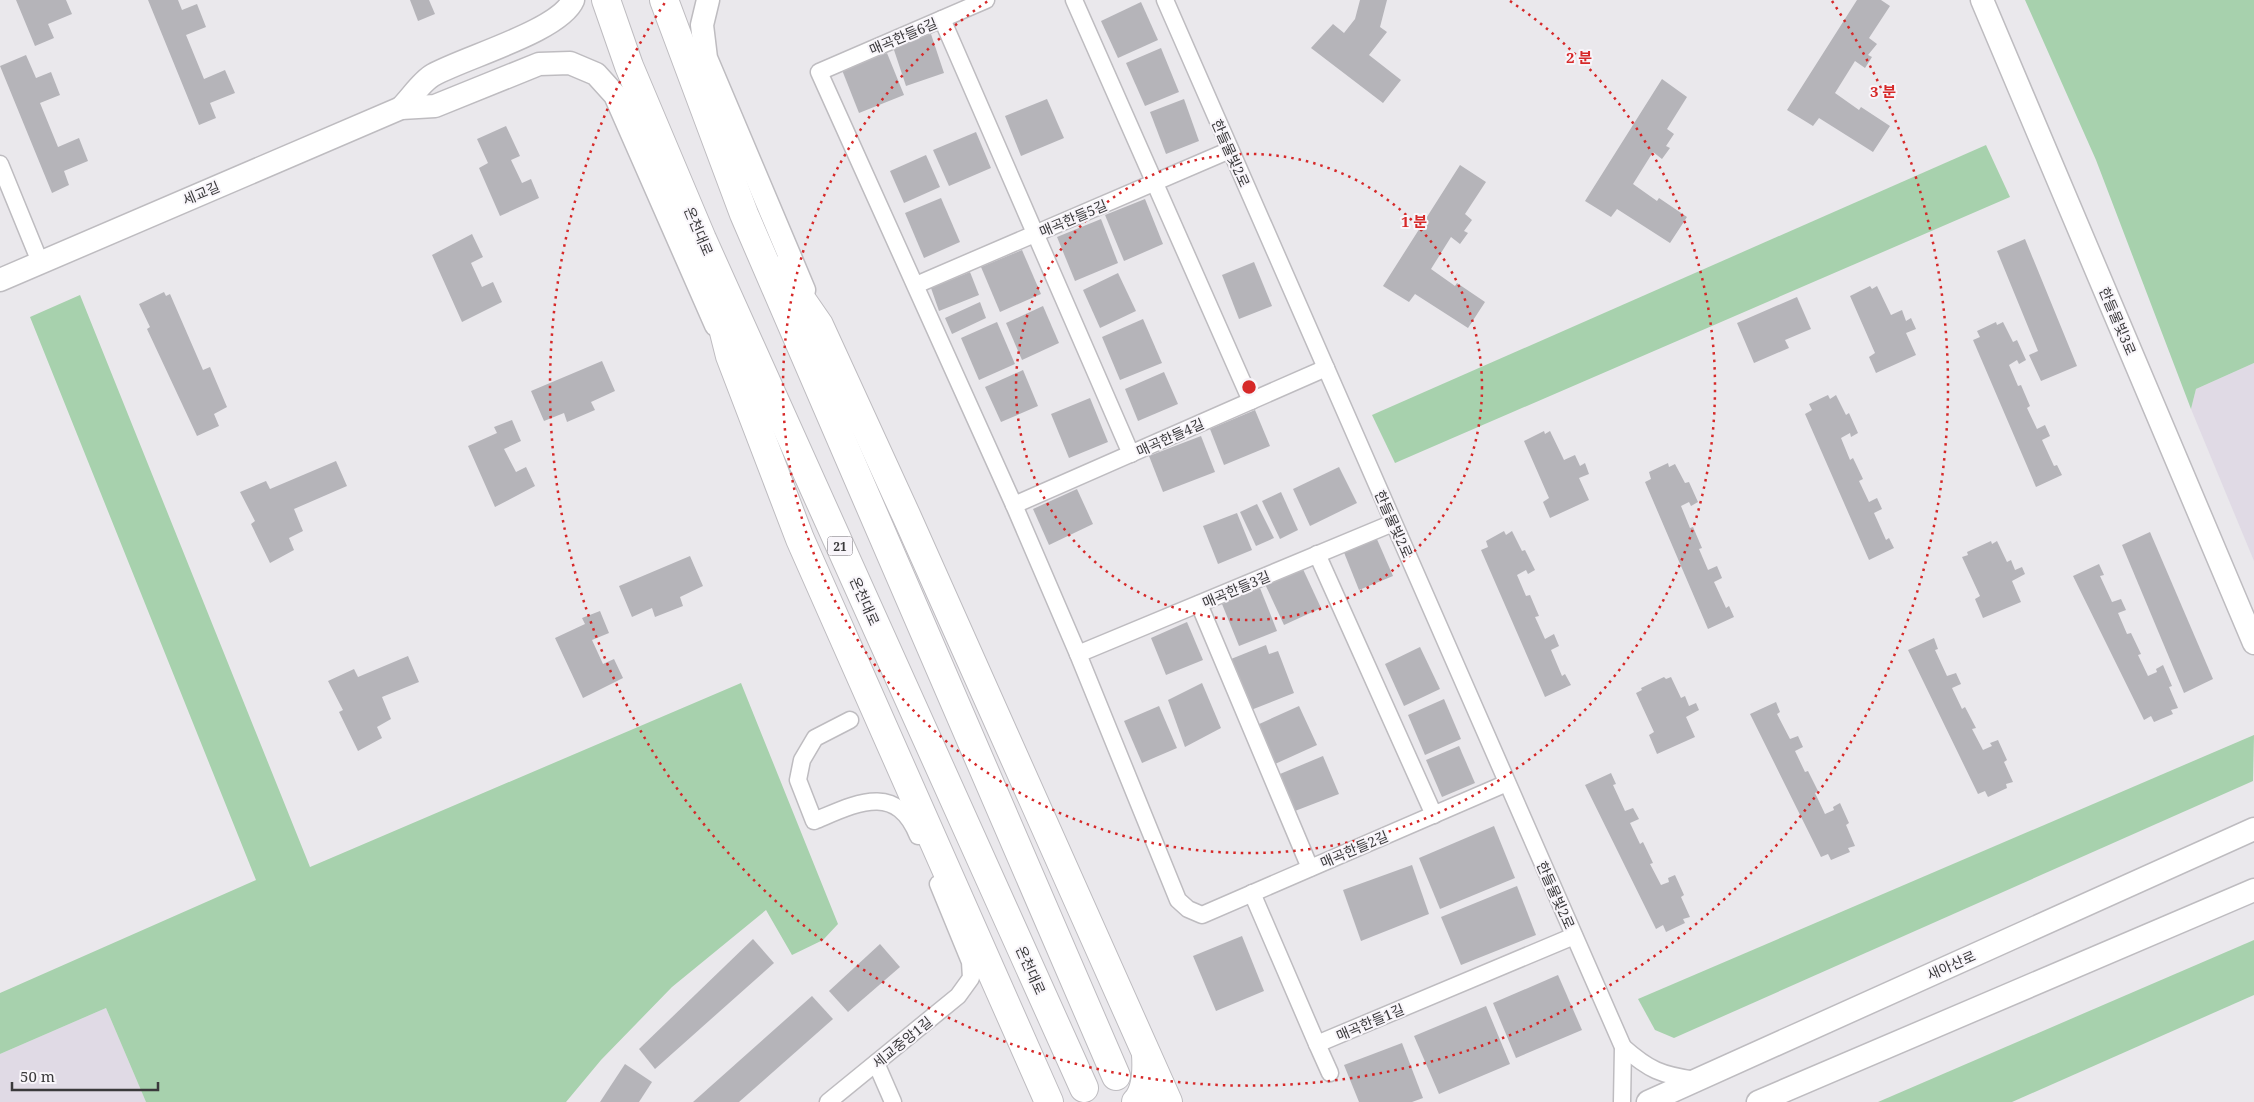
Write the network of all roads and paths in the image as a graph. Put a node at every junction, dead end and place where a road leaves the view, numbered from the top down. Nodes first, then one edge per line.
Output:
1 (573, 0) edge
2 (606, 0) edge
3 (664, 0) edge
4 (708, 0) edge
5 (986, 0) edge
6 (1074, 0) edge
7 (1165, 0) edge
8 (1982, 0) edge
9 (942, 19) junction
10 (402, 108) junction
11 (1230, 150) junction
12 (0, 164) edge
13 (1154, 183) junction
14 (744, 214) junction
15 (1035, 234) junction
16 (702, 239) junction
17 (40, 262) junction
18 (0, 280) edge
19 (916, 285) junction
20 (819, 325) junction
21 (730, 356) junction
22 (1326, 368) junction
23 (1251, 401) junction
24 (1131, 454) junction
25 (1014, 505) junction
26 (1393, 523) junction
27 (1317, 554) junction
28 (1199, 604) junction
29 (2254, 643) edge
30 (1078, 654) junction
31 (866, 687) junction
32 (850, 720) junction
33 (884, 728) junction
34 (1507, 783) junction
35 (1434, 815) junction
36 (2254, 828) edge
37 (1310, 868) junction
38 (2254, 890) edge
39 (1252, 894) junction
40 (1574, 936) junction
41 (1317, 1044) junction
42 (1623, 1047) junction
43 (1146, 1051) junction
44 (876, 1063) junction
45 (1330, 1073) dead end
46 (1116, 1076) dead end
47 (1696, 1080) junction
48 (1084, 1088) dead end
49 (1050, 1099) edge
50 (828, 1102) edge
51 (894, 1102) edge
52 (1136, 1102) edge
53 (1168, 1102) edge
54 (1622, 1102) edge
55 (1648, 1102) edge
56 (1758, 1102) edge

1 - 10 street
2 - 16 highway, 온천대로 / 21
3 - 14 highway
4 - 20 street
5 - 9 street, 매곡한들6길
6 - 13 street
7 - 11 street, 한들물빛2로
8 - 29 street, 한들물빛3로
9 - 15 street
9 - 19 street, 매곡한들6길
10 - 17 street, 세교길
10 - 21 street
11 - 13 street, 매곡한들5길
11 - 22 street, 한들물빛2로
12 - 17 street
13 - 15 street, 매곡한들5길
13 - 23 street
14 - 20 highway
14 - 46 highway
15 - 19 street, 매곡한들5길
15 - 24 street
16 - 21 highway
16 - 48 highway, 온천대로 / 21
17 - 18 street, 세교길
19 - 25 street
20 - 43 highway
21 - 31 highway
22 - 23 street, 매곡한들4길
22 - 26 street, 한들물빛2로
23 - 24 street, 매곡한들4길
24 - 25 street, 매곡한들4길
25 - 30 street
26 - 27 street, 매곡한들3길
26 - 34 street, 한들물빛2로
27 - 28 street, 매곡한들3길
27 - 35 street
28 - 30 street, 매곡한들3길
28 - 37 street
30 - 39 street, 매곡한들2길
31 - 32 street
31 - 33 highway
32 - 33 street
32 - 44 street, 세교중앙1길
33 - 49 highway
34 - 35 street, 매곡한들2길
34 - 40 street, 한들물빛2로
35 - 37 street, 매곡한들2길
36 - 47 street, 새아산로
37 - 39 street, 매곡한들2길
38 - 56 street
39 - 41 street
40 - 41 street, 매곡한들1길
40 - 42 street, 한들물빛2로
41 - 45 street
42 - 47 street
42 - 54 street
43 - 52 highway
43 - 53 highway
44 - 50 street, 세교중앙1길
44 - 51 street
47 - 55 street, 새아산로

